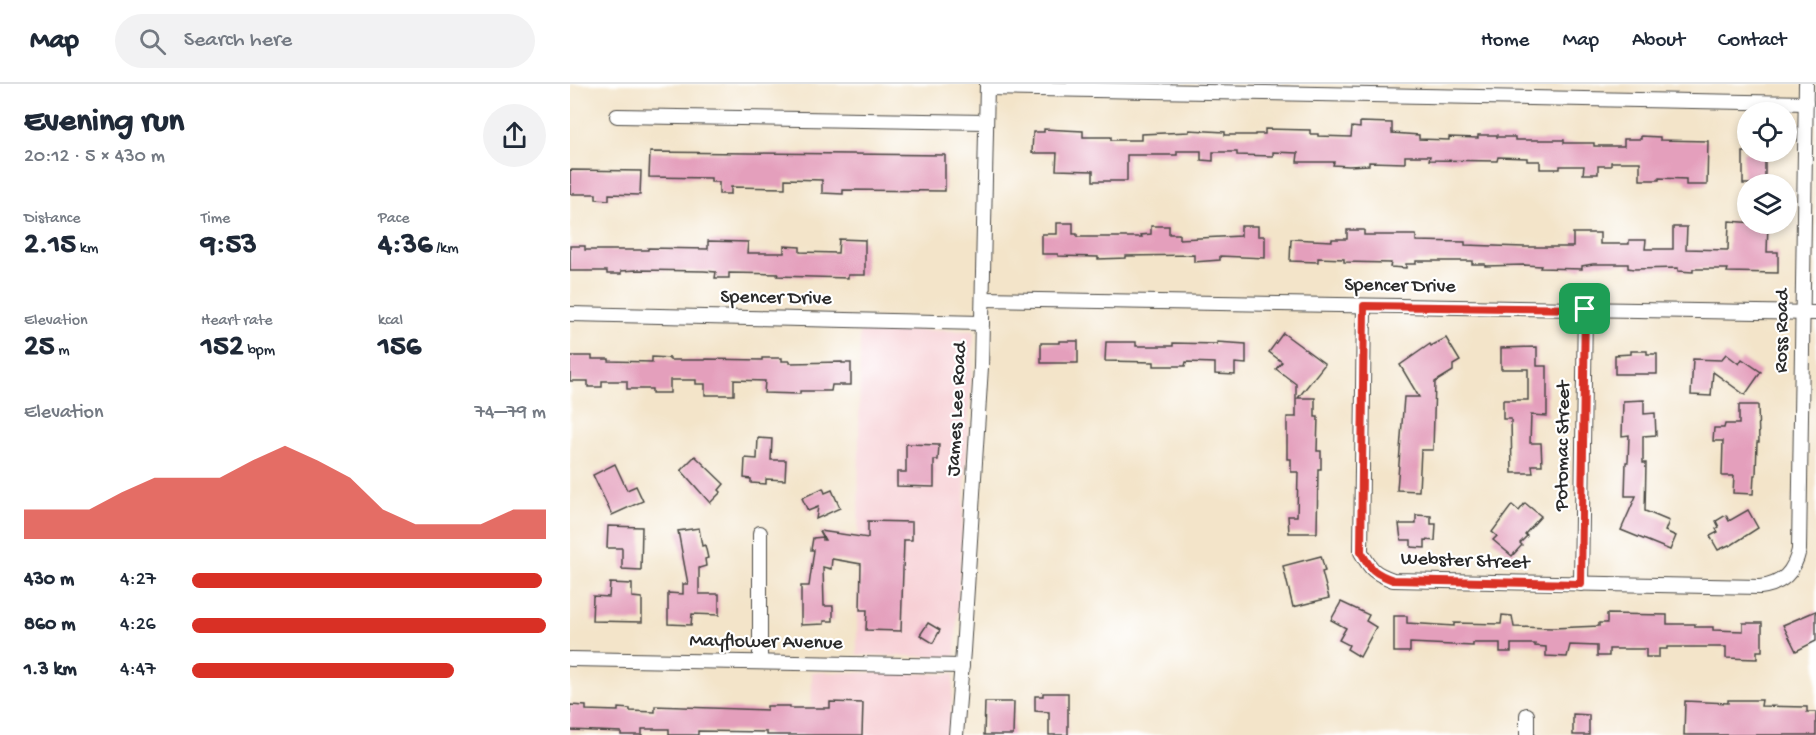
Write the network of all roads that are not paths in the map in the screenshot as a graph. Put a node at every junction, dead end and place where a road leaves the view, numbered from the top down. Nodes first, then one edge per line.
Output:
1 (1806, 84) edge
2 (987, 86) edge
3 (1806, 103) junction
4 (618, 116) dead end
5 (986, 122) junction
6 (983, 299) junction
7 (1364, 306) junction
8 (1585, 309) junction
9 (1810, 313) edge
10 (570, 314) edge
11 (982, 323) junction
12 (760, 533) dead end
13 (1787, 576) joint
14 (1581, 584) junction
15 (570, 659) edge
16 (760, 662) junction
17 (962, 666) junction
18 (1527, 715) dead end
19 (956, 735) edge
20 (1527, 735) edge

1 - 3 street, Ross Road
2 - 3 street
2 - 5 street, James Lee Road
3 - 9 street, Ross Road
4 - 5 street
5 - 6 street, James Lee Road
6 - 7 street, Spencer Drive
6 - 11 street, James Lee Road
7 - 8 street, Spencer Drive
7 - 14 street, Webster Street
8 - 9 street, Spencer Drive
8 - 14 street, Potomac Street
9 - 13 street, Ross Road
10 - 11 street, Spencer Drive
11 - 17 street, James Lee Road
12 - 16 street
13 - 14 street, Webster Street
15 - 16 street, Mayflower Avenue
16 - 17 street, Mayflower Avenue
17 - 19 street, James Lee Road
18 - 20 street

